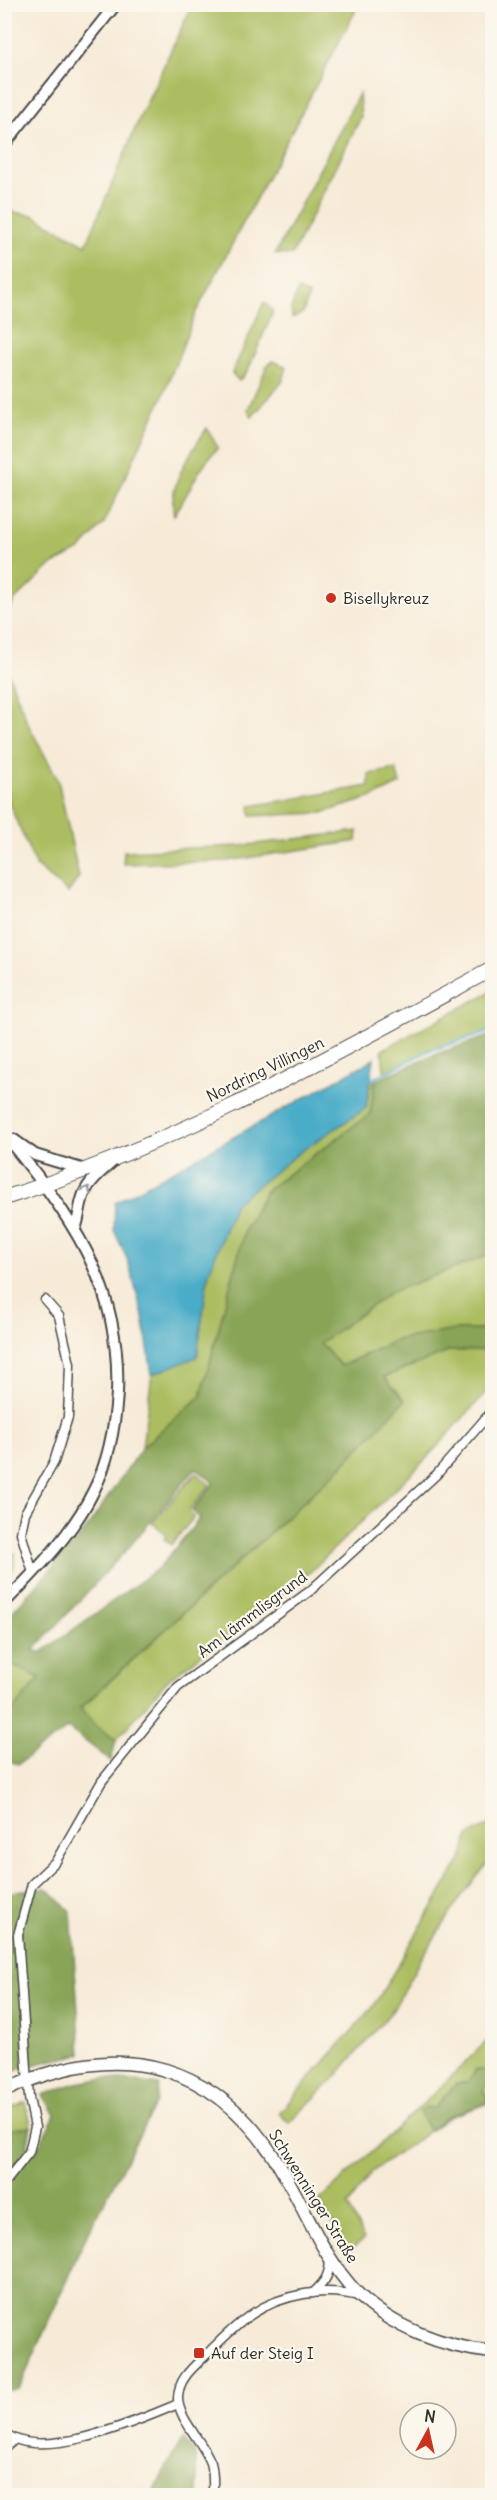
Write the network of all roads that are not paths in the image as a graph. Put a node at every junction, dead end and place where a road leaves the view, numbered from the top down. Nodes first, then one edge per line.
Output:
1 (116, 4) edge
2 (4, 145) edge
3 (492, 969) edge
4 (4, 1133) edge
5 (115, 1159) junction
6 (85, 1170) junction
7 (46, 1185) junction
8 (4, 1198) edge
9 (75, 1229) junction
10 (45, 1300) dead end
11 (492, 1411) edge
12 (33, 1573) junction
13 (4, 1604) edge
14 (29, 2079) junction
15 (4, 2091) edge
16 (4, 2184) edge
17 (330, 2258) junction
18 (313, 2293) junction
19 (362, 2296) junction
20 (492, 2352) edge
21 (178, 2404) junction
22 (4, 2432) edge
23 (14, 2440) junction
24 (4, 2449) edge
25 (213, 2496) edge

1 - 2 street
3 - 5 main road, Nordring Villingen
4 - 6 street
4 - 7 street
5 - 6 main road, Nordring Villingen
9 -> 5 street
6 - 7 main road, Nordring Villingen
7 - 8 main road, Nordring Villingen
7 - 9 street
9 - 12 street
10 - 12 street
11 - 14 street, Am Lämmlisgrund
12 - 13 street
14 - 15 main road, Schwenninger Straße
14 - 16 street, Am Lämmlisgrund
14 - 17 main road, Schwenninger Straße
17 - 18 street
17 - 19 main road, Schwenninger Straße
18 - 19 street
18 - 21 street
19 - 20 main road, Schwenninger Straße
21 - 23 street
21 - 25 street
22 - 23 street
23 - 24 street

